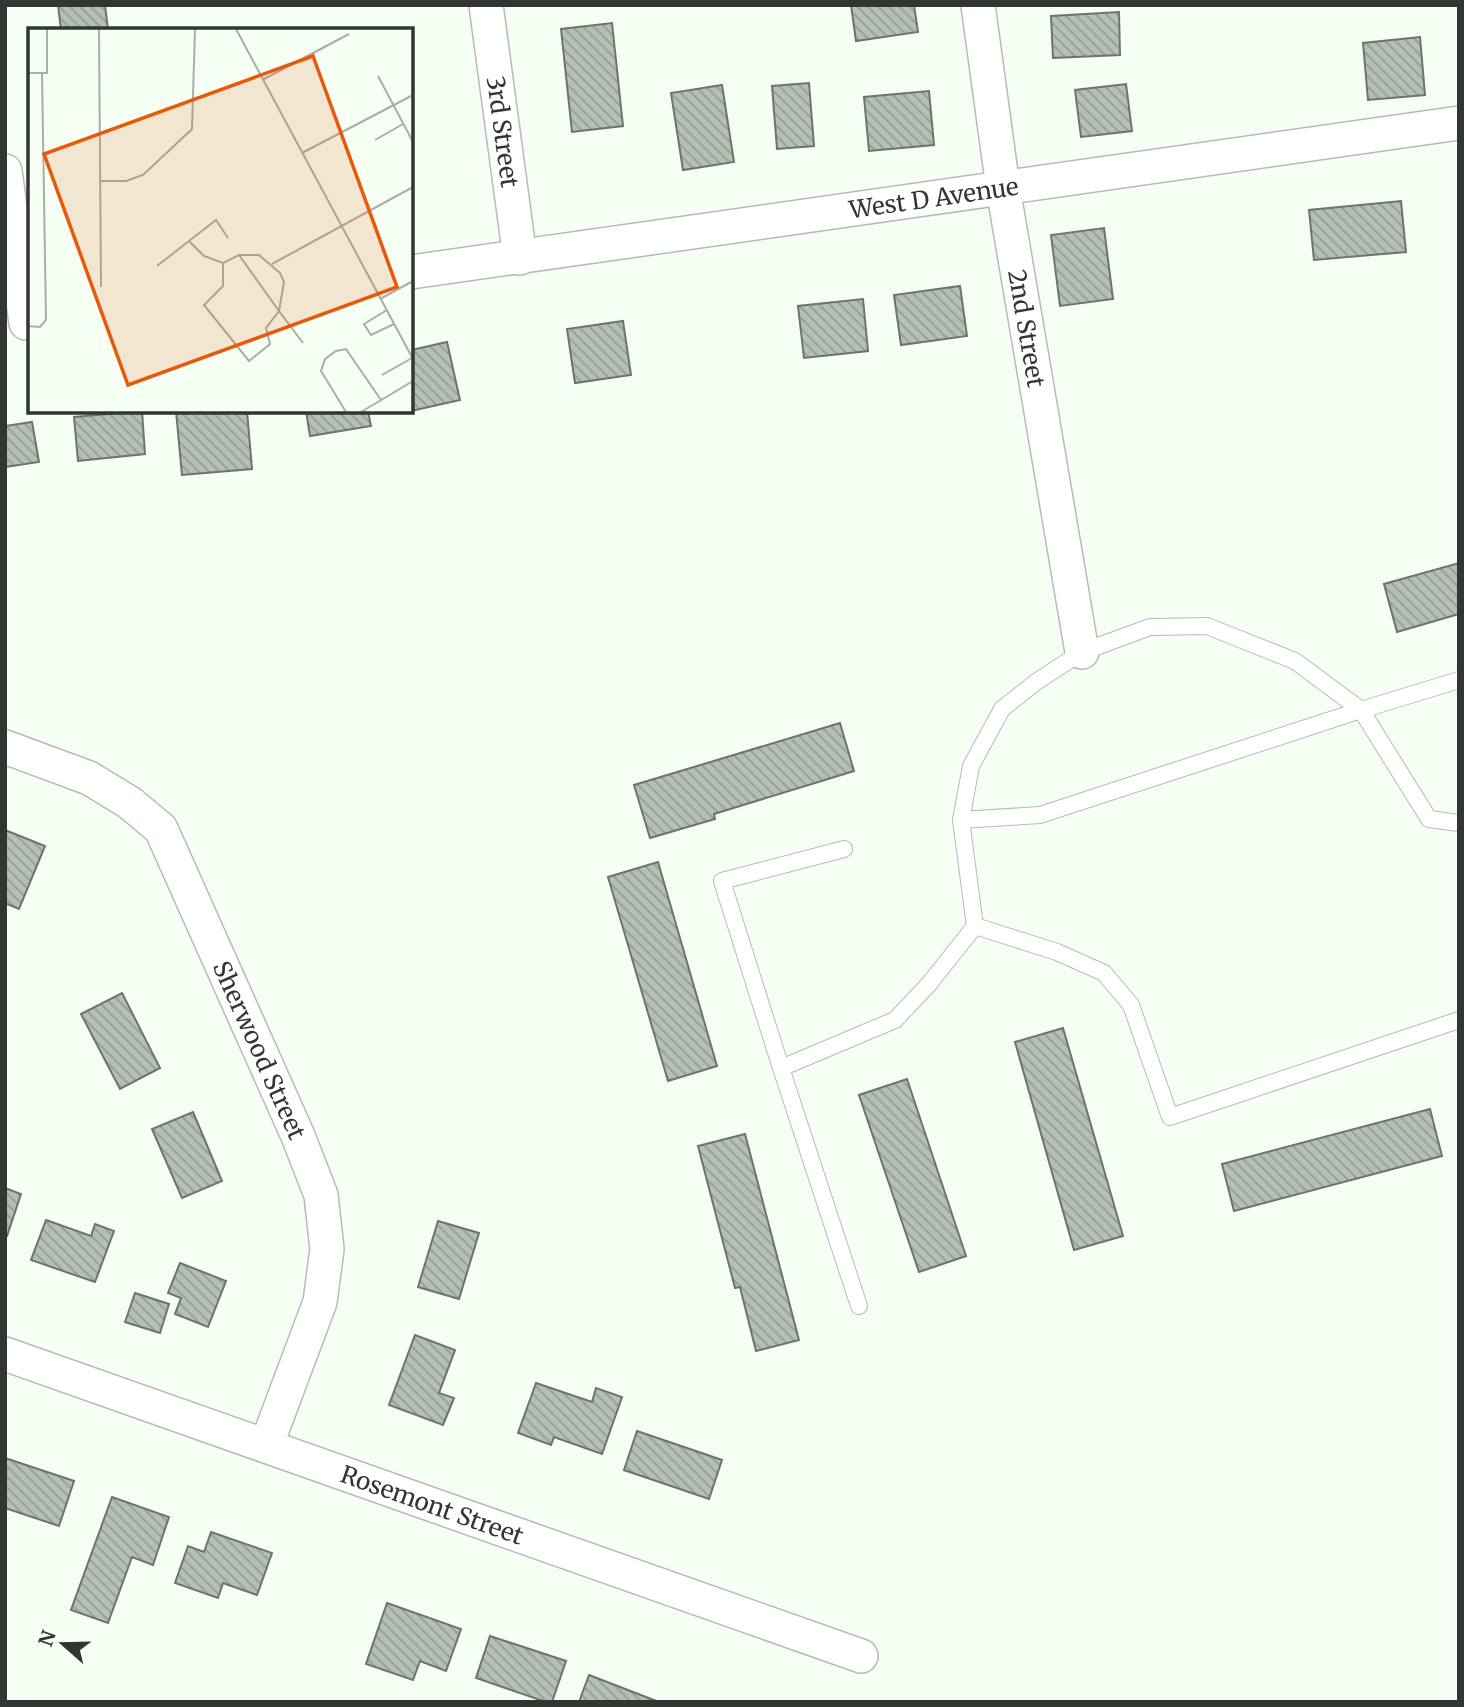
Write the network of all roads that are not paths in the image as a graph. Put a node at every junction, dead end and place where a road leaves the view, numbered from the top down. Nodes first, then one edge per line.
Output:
1 (486, 5) edge
2 (978, 5) edge
3 (1459, 122) edge
4 (5, 171) edge
5 (1003, 188) junction
6 (520, 258) junction
7 (413, 272) edge
8 (20, 324) edge
9 (1082, 652) junction
10 (1459, 680) edge
11 (1360, 710) junction
12 (5, 747) edge
13 (961, 820) junction
14 (1459, 823) edge
15 (844, 849) dead end
16 (975, 926) junction
17 (1459, 1020) edge
18 (781, 1068) junction
19 (859, 1306) dead end
20 (5, 1354) edge
21 (266, 1446) junction
22 (861, 1656) dead end

1 - 6 street, 3rd Street
2 - 5 street, 2nd Street
3 - 5 street, West D Avenue
4 - 8 street
5 - 6 street, West D Avenue
5 - 9 street, 2nd Street
6 - 7 street, West D Avenue
9 - 11 lane
9 - 13 lane
10 - 11 lane
11 - 13 lane
11 - 14 lane
12 - 21 street, Sherwood Street
13 - 16 lane
15 - 18 lane
16 - 17 lane
16 - 18 lane
18 - 19 lane
20 - 21 street, Rosemont Street
21 - 22 street, Rosemont Street

